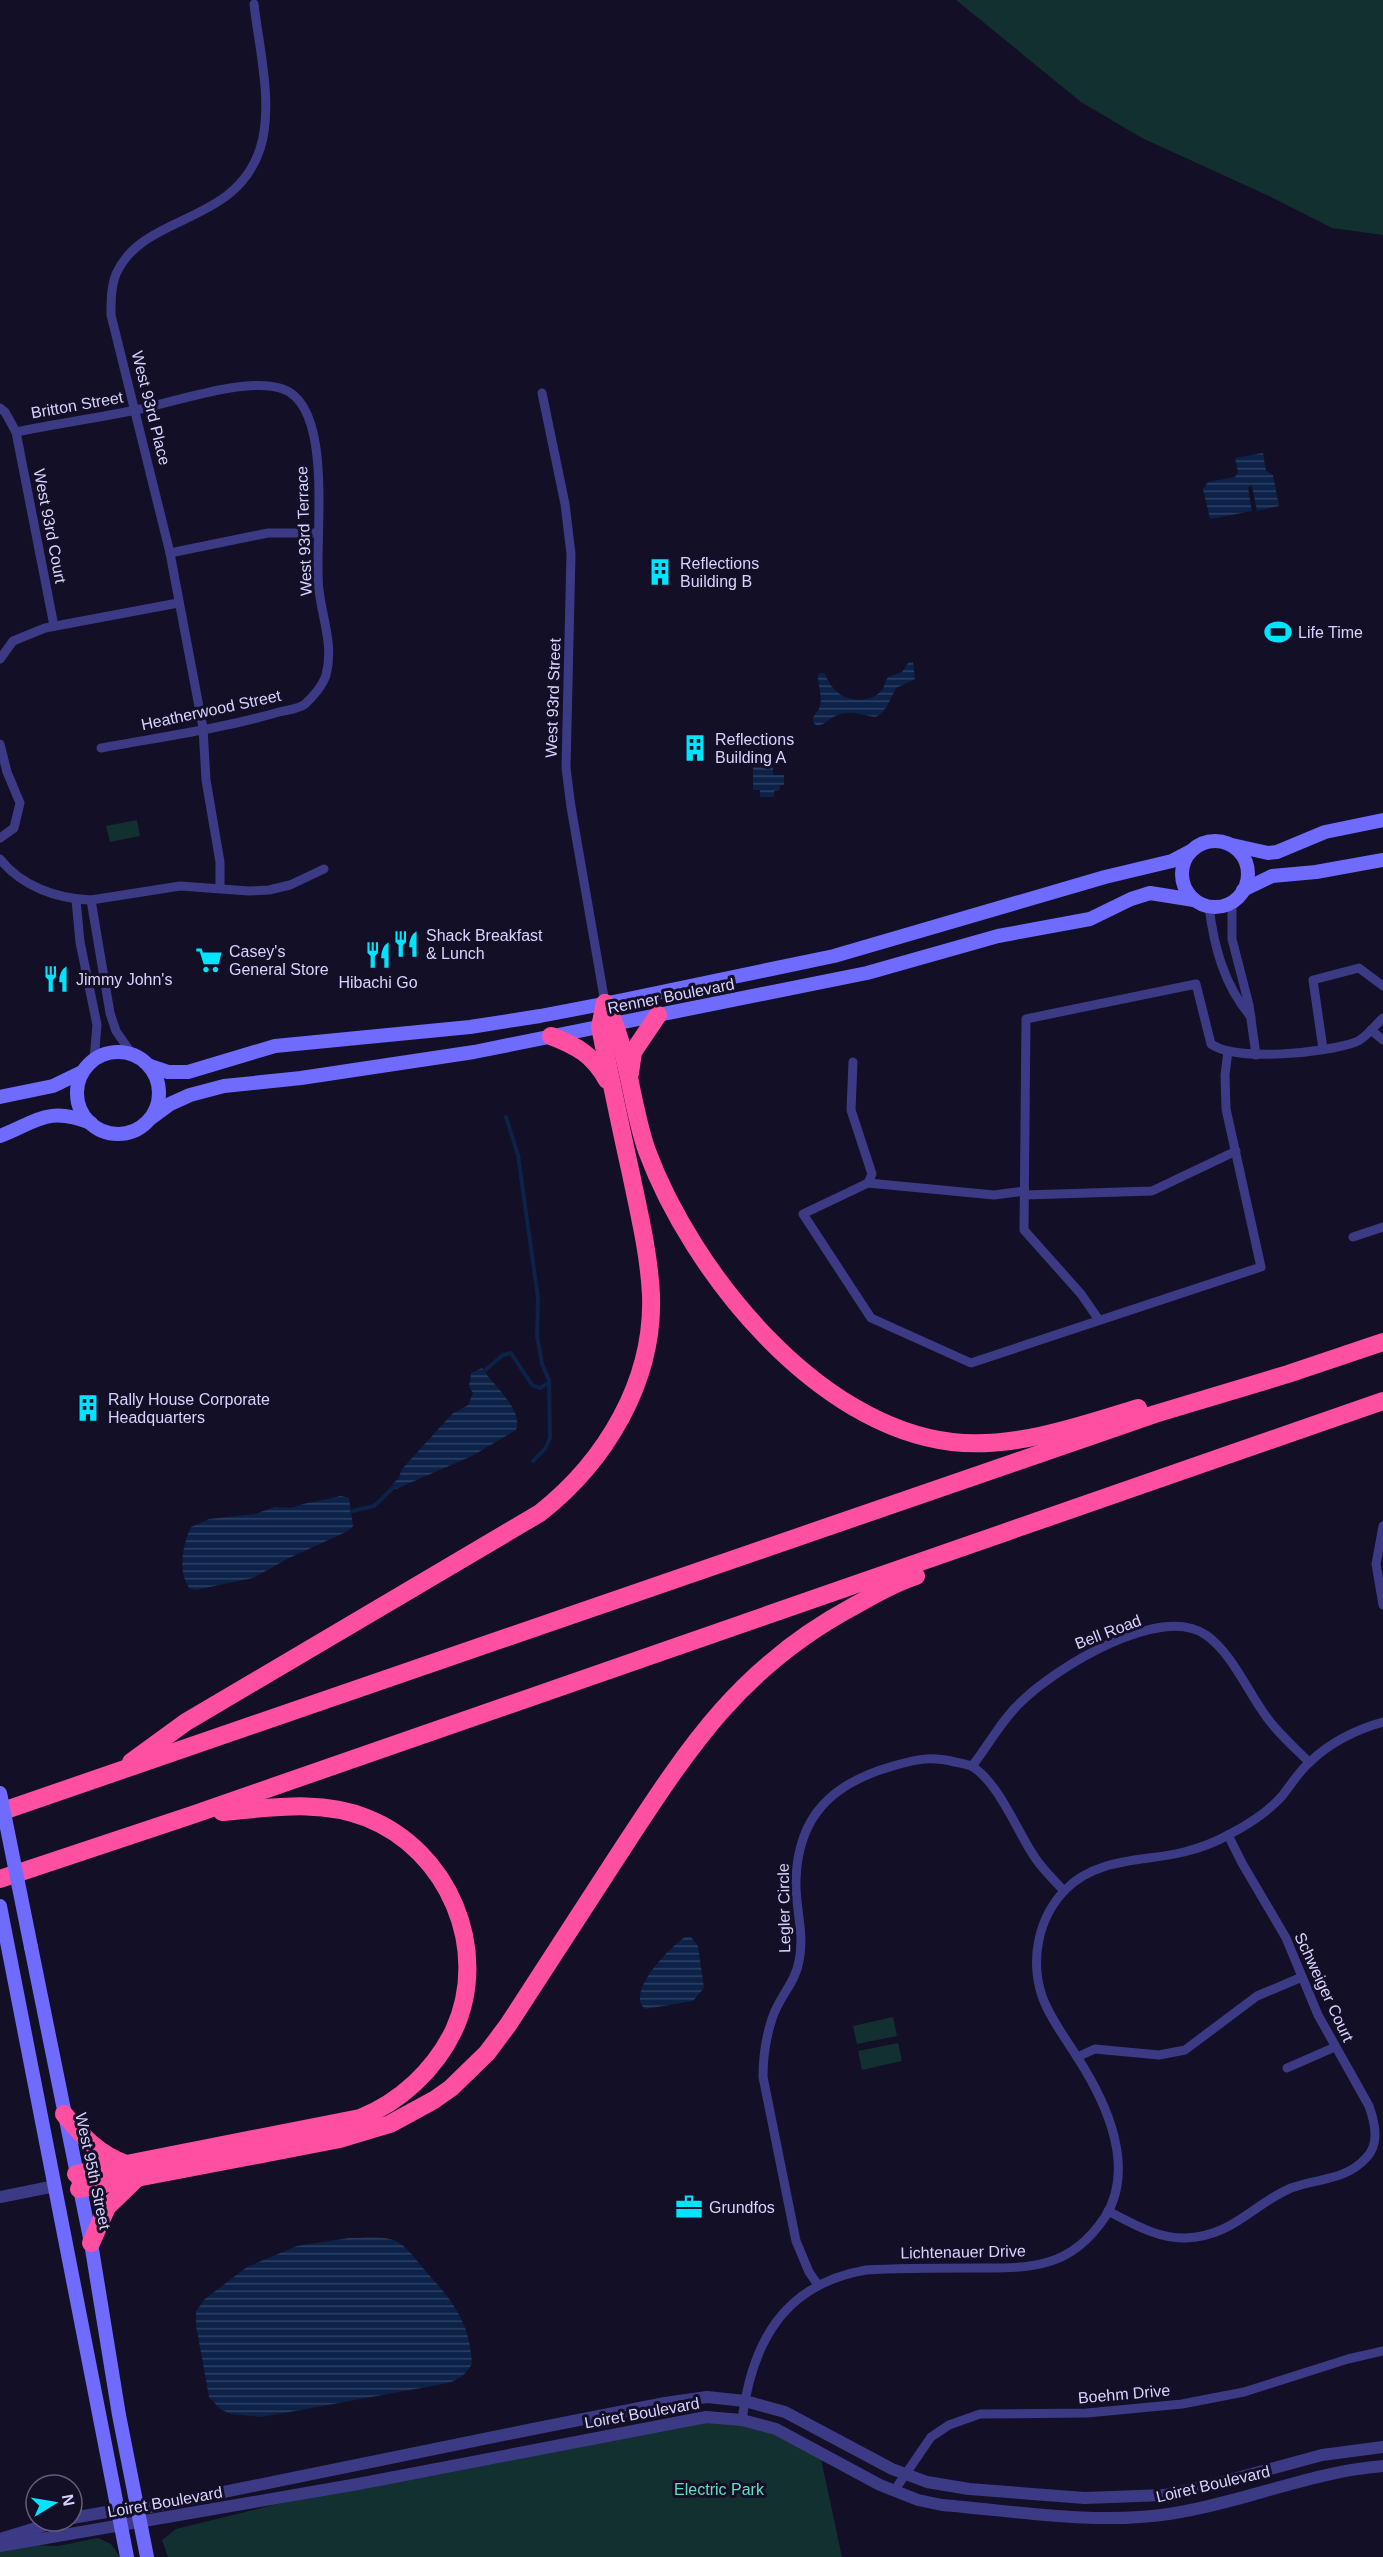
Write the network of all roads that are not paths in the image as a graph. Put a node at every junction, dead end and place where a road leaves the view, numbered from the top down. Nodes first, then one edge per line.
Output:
1 (254, 4) dead end
2 (542, 393) dead end
3 (0, 408) edge
4 (306, 409) joint
5 (136, 410) junction
6 (16, 432) junction
7 (317, 533) junction
8 (170, 553) junction
9 (178, 603) junction
10 (54, 626) junction
11 (0, 659) edge
12 (320, 687) joint
13 (202, 728) junction
14 (0, 744) edge
15 (101, 748) dead end
16 (1383, 820) edge
17 (0, 838) edge
18 (1230, 844) junction
19 (1191, 851) junction
20 (0, 859) edge
21 (1383, 860) edge
22 (324, 869) dead end
23 (220, 888) junction
24 (1243, 890) junction
25 (76, 900) junction
26 (91, 900) junction
27 (1194, 900) junction
28 (1232, 902) junction
29 (1209, 907) junction
30 (1383, 986) edge
31 (604, 1003) junction
32 (657, 1015) junction
33 (1251, 1017) junction
34 (1383, 1018) edge
35 (608, 1025) junction
36 (1371, 1030) junction
37 (551, 1036) junction
38 (1383, 1040) edge
39 (1323, 1049) junction
40 (1228, 1051) junction
41 (132, 1054) junction
42 (1256, 1055) junction
43 (94, 1059) junction
44 (853, 1062) dead end
45 (150, 1066) junction
46 (82, 1072) junction
47 (628, 1081) junction
48 (614, 1094) junction
49 (0, 1097) edge
50 (151, 1118) junction
51 (91, 1123) junction
52 (0, 1136) edge
53 (1236, 1151) junction
54 (868, 1183) junction
55 (1025, 1193) junction
56 (1383, 1227) edge
57 (1353, 1237) dead end
58 (1099, 1320) junction
59 (1383, 1342) edge
60 (1383, 1401) edge
61 (1155, 1414) junction
62 (1383, 1526) edge
63 (966, 1546) junction
64 (1383, 1605) edge
65 (1383, 1722) edge
66 (1309, 1762) junction
67 (972, 1766) junction
68 (115, 1774) junction
69 (0, 1793) edge
70 (0, 1812) edge
71 (192, 1815) junction
72 (1228, 1835) junction
73 (0, 1879) edge
74 (1064, 1891) junction
75 (0, 1906) edge
76 (1302, 1977) junction
77 (1335, 2047) junction
78 (1077, 2057) junction
79 (1287, 2068) dead end
80 (64, 2114) junction
81 (131, 2171) junction
82 (78, 2182) junction
83 (55, 2186) junction
84 (0, 2197) edge
85 (1108, 2211) junction
86 (91, 2243) junction
87 (818, 2285) junction
88 (1383, 2351) edge
89 (745, 2401) junction
90 (742, 2420) junction
91 (1383, 2447) edge
92 (354, 2465) junction
93 (1383, 2466) edge
94 (905, 2475) junction
95 (1219, 2483) junction
96 (358, 2484) junction
97 (894, 2492) junction
98 (1223, 2502) junction
99 (137, 2507) junction
100 (118, 2510) junction
101 (84, 2516) edge
102 (140, 2523) junction
103 (121, 2527) junction
104 (24, 2532) edge
105 (0, 2539) edge
106 (0, 2546) edge
107 (127, 2557) edge
108 (147, 2557) edge

1 - 5 street, West 93rd Place
2 - 31 street, West 93rd Street
3 - 6 street, Britton Street
4 - 5 street, Britton Street
4 - 7 street, West 93rd Terrace
5 - 6 street, Britton Street
5 - 8 street, West 93rd Place
6 - 10 street, West 93rd Court
7 - 8 street
7 - 12 street, West 93rd Terrace
8 - 9 street, West 93rd Place
9 - 10 street
9 - 13 street, West 93rd Place
10 - 11 street
12 - 13 street, Heatherwood Street
13 - 15 street, Heatherwood Street
13 - 23 street, West 93rd Place
14 - 17 street
16 - 18 main road
18 - 19 main road
18 - 24 main road
19 - 27 main road
19 - 31 main road, Renner Boulevard
20 - 25 street
21 - 24 main road
22 - 23 street
23 - 26 street
24 - 28 main road
25 - 26 street
25 - 43 street
26 - 41 street
27 - 29 main road
27 - 32 main road, Renner Boulevard
28 - 29 main road
28 - 33 street
29 - 33 street
30 - 39 street
31 - 35 highway
31 - 45 main road, Renner Boulevard
32 - 35 main road, Renner Boulevard
32 - 47 highway
33 - 42 street
34 - 36 street
35 - 37 main road, Renner Boulevard
35 - 47 highway
35 - 48 highway
36 - 38 street
36 - 39 street
37 - 48 highway
37 - 50 main road, Renner Boulevard
39 - 42 street
40 - 42 street
40 - 53 street
40 - 55 street
41 - 43 main road
41 - 45 main road
43 - 46 main road
44 - 54 street
45 - 50 main road
46 - 49 main road
46 - 51 main road
47 - 61 highway
48 - 68 highway
50 - 51 main road
51 - 52 main road
53 - 55 street
53 - 58 street
54 - 55 street
54 - 58 street
55 - 58 street
56 - 57 street
59 - 61 highway
60 - 63 highway
61 - 68 highway
62 - 64 street
63 - 71 highway
63 - 81 highway
65 - 66 street, Lichtenauer Drive
66 - 67 street, Bell Road
66 - 72 street, Lichtenauer Drive
67 - 74 street
67 - 87 street, Legler Circle
68 - 70 highway
69 - 80 main road, West 95th Street, bridge
71 - 73 highway
71 - 81 highway
72 - 74 street, Lichtenauer Drive
72 - 76 street, Schweiger Court
74 - 78 street, Lichtenauer Drive
75 - 83 main road
76 - 77 street, Schweiger Court
76 - 78 street
77 - 79 street
77 - 85 street, Schweiger Court
78 - 85 street, Lichtenauer Drive
80 - 81 highway
80 - 82 main road, West 95th Street
81 - 82 highway
81 - 86 highway
82 - 83 main road
82 - 86 main road, West 95th Street
83 - 84 street
83 - 100 main road
85 - 87 street, Lichtenauer Drive
86 - 99 main road, West 95th Street
87 - 89 street, Lichtenauer Drive
88 - 94 street, Boehm Drive
89 - 90 street, Lichtenauer Drive
89 - 92 street, Loiret Boulevard
89 - 94 street, Loiret Boulevard
90 - 96 street, Loiret Boulevard
90 - 97 street, Loiret Boulevard
91 - 95 street, Loiret Boulevard
92 - 96 street
92 - 99 street, Loiret Boulevard
93 - 98 street, Loiret Boulevard
94 - 95 street, Loiret Boulevard
94 - 97 street, Boehm Drive
95 - 98 street
96 - 102 street, Loiret Boulevard
97 - 98 street, Loiret Boulevard
99 - 100 street, Loiret Boulevard
99 - 102 main road, West 95th Street
100 - 101 street, Loiret Boulevard
100 - 103 main road
102 - 103 street, Loiret Boulevard
102 - 108 main road, West 95th Street
103 - 106 street, Loiret Boulevard
103 - 107 main road
104 - 105 street

